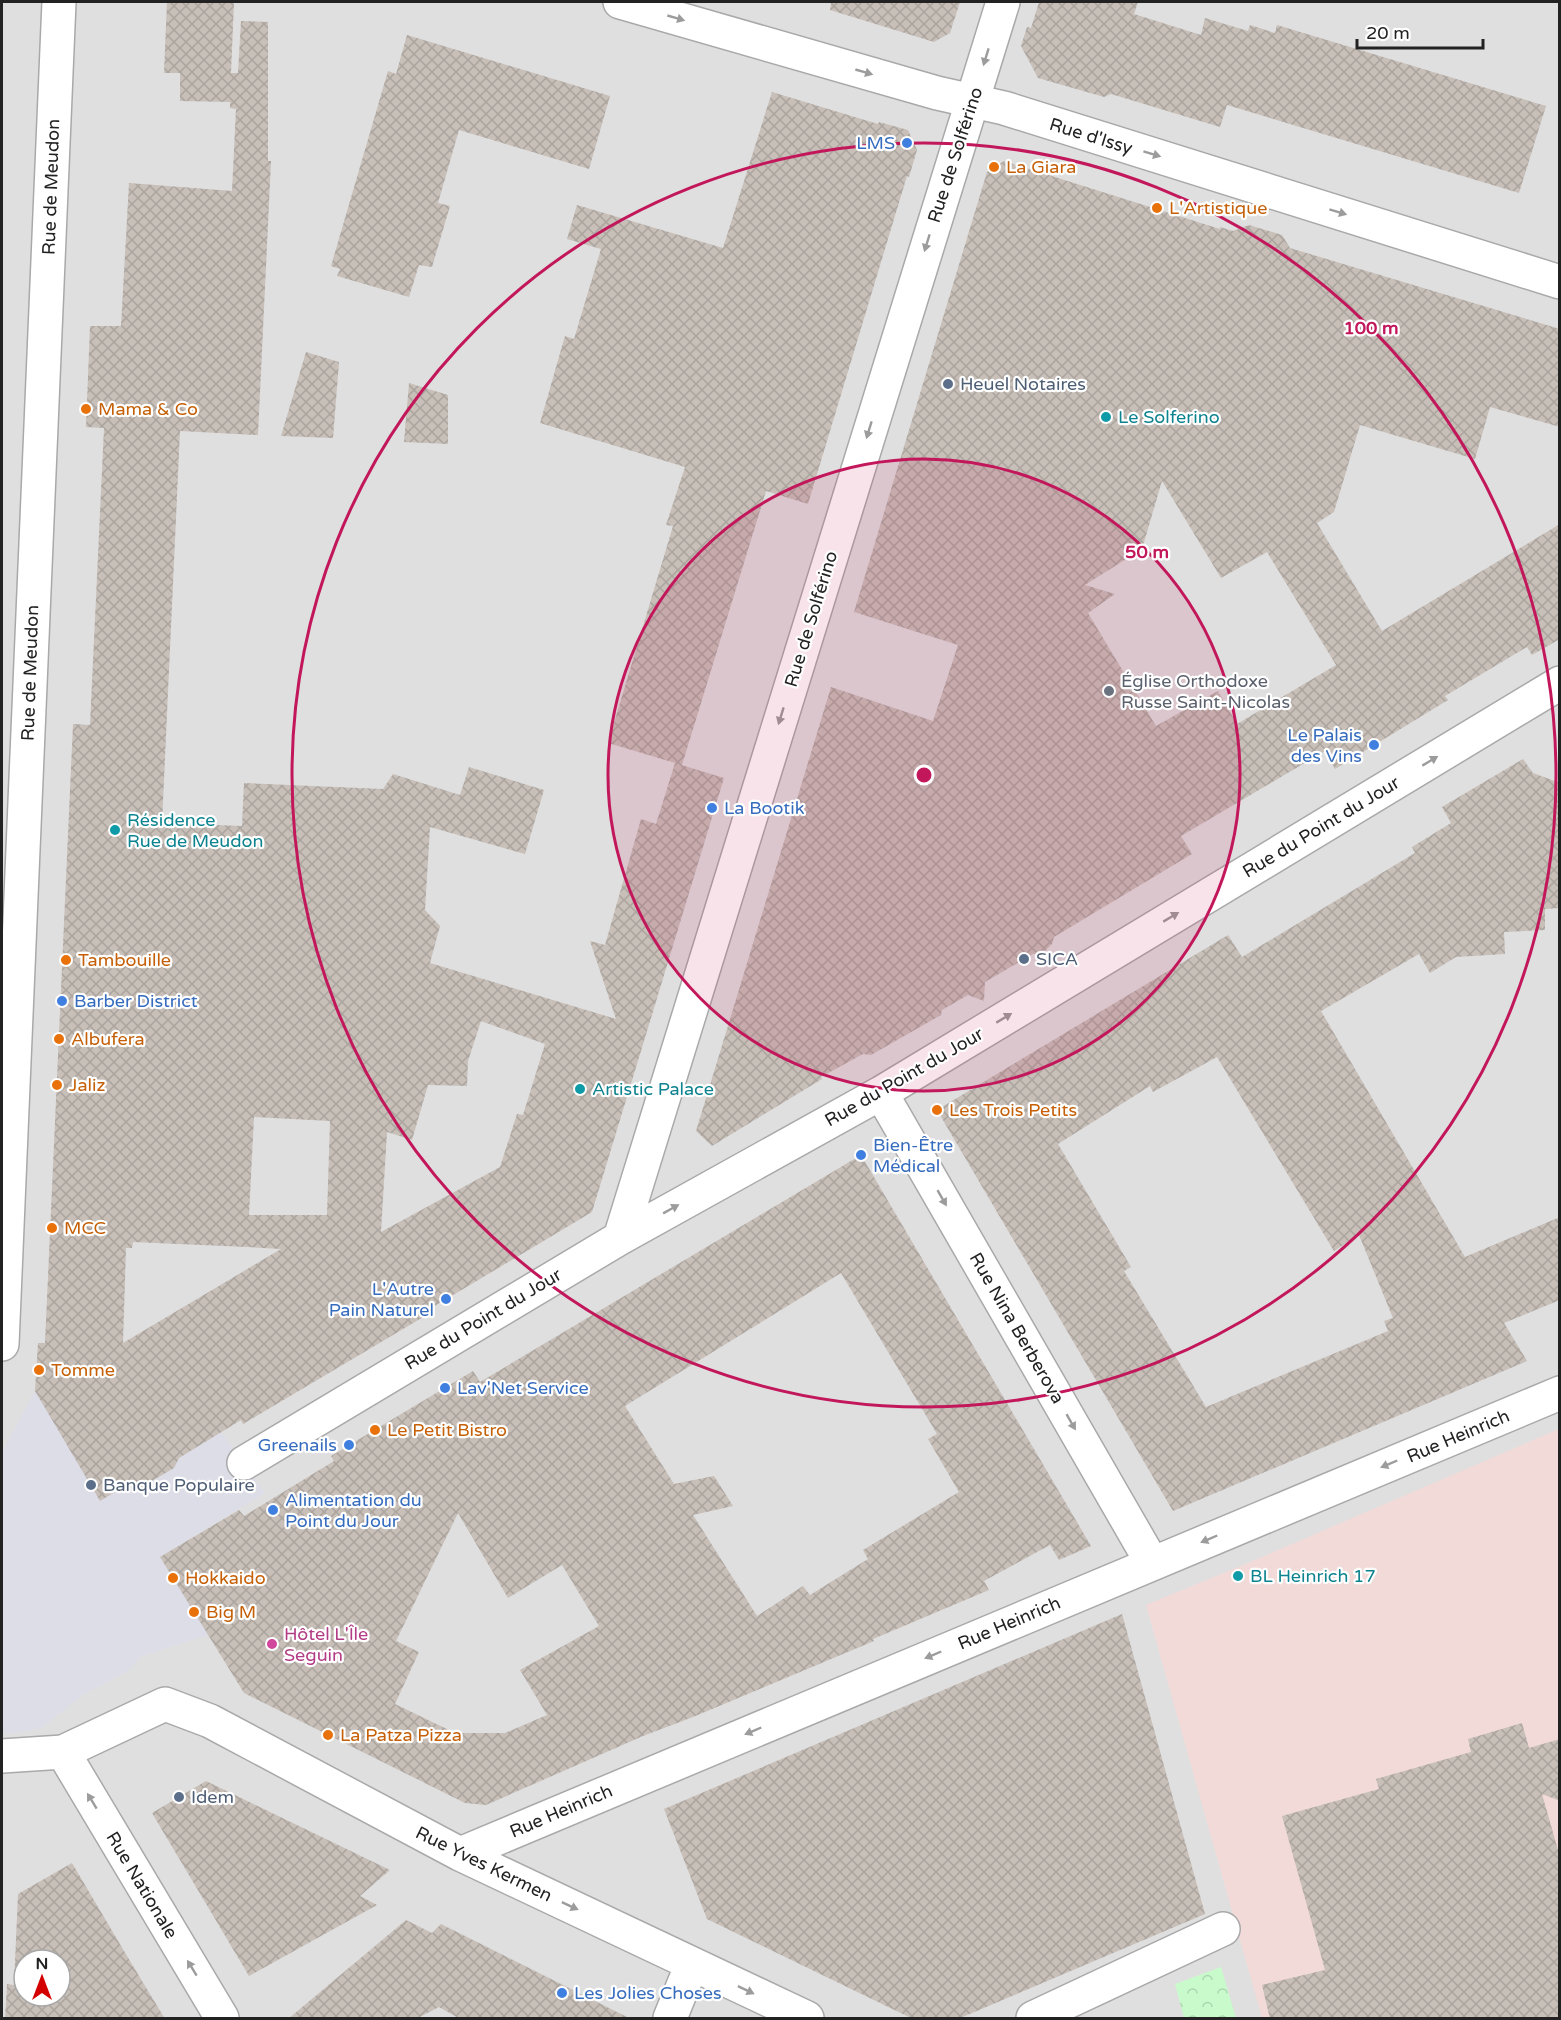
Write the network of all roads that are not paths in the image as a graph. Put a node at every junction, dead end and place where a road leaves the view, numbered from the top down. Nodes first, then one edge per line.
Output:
1 (59, 2) edge
2 (620, 2) edge
3 (1003, 2) edge
4 (972, 101) junction
5 (1560, 282) edge
6 (1560, 683) edge
7 (881, 1093) junction
8 (620, 1238) junction
9 (2, 1344) edge
10 (1560, 1393) edge
11 (244, 1462) dead end
12 (1152, 1563) junction
13 (63, 1752) junction
14 (2, 1756) edge
15 (460, 1854) junction
16 (1223, 1929) dead end
17 (692, 1964) junction
18 (222, 2019) edge
19 (670, 2019) edge
20 (807, 2019) edge
21 (1033, 2019) edge

1 - 9 street, Rue de Meudon
2 -> 4 street, Rue d'Issy
3 -> 4 street, Rue de Solférino
4 -> 5 street, Rue d'Issy
4 -> 8 street, Rue de Solférino
7 -> 6 street, Rue du Point du Jour
8 -> 7 street, Rue du Point du Jour
7 -> 12 street, Rue Nina Berberova
8 - 11 street, Rue du Point du Jour
10 -> 12 street, Rue Heinrich
12 -> 15 street, Rue Heinrich
13 - 14 street
13 - 15 street, Rue Yves Kermen
18 -> 13 street, Rue Nationale
15 -> 17 street, Rue Yves Kermen
16 - 21 street
17 - 19 street
17 -> 20 street, Rue Yves Kermen

